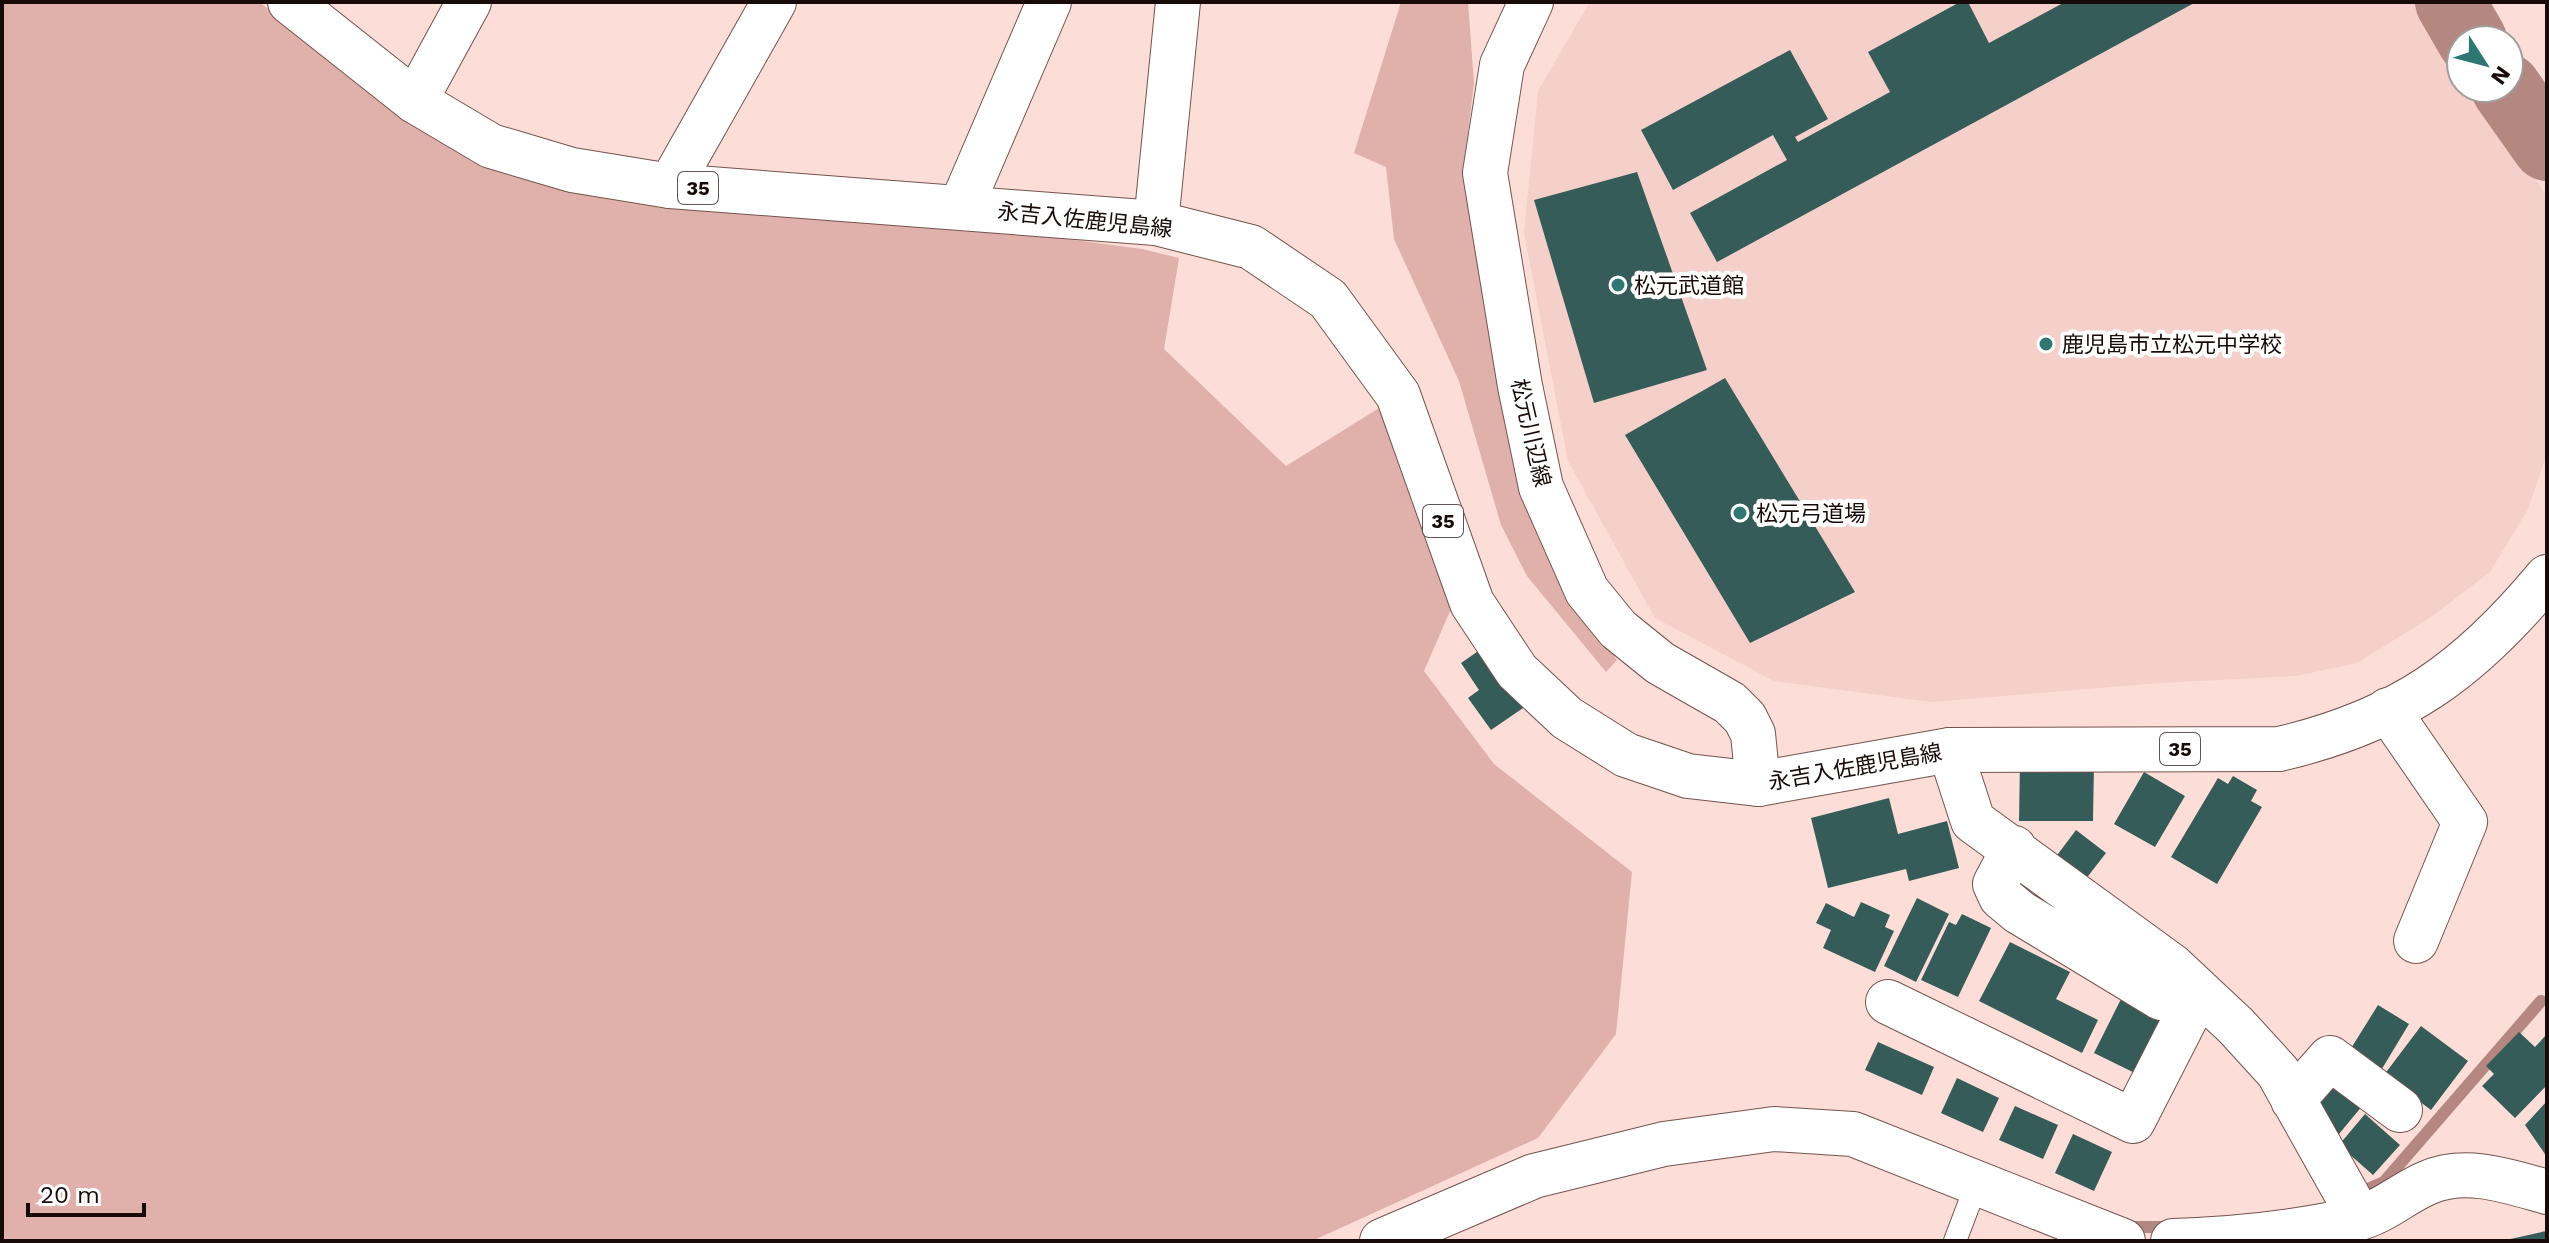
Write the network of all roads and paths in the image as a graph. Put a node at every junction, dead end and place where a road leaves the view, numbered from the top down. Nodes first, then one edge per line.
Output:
1 (290, 2) edge
2 (469, 2) edge
3 (774, 2) edge
4 (1178, 2) edge
5 (1531, 2) edge
6 (1041, 5) edge
7 (415, 101) junction
8 (670, 186) junction
9 (961, 207) junction
10 (1156, 223) junction
11 (2547, 577) edge
12 (2388, 710) junction
13 (1950, 750) junction
14 (1758, 784) junction
15 (2416, 941) dead end
16 (2180, 995) junction
17 (1888, 1002) dead end
18 (2293, 1100) junction
19 (2400, 1110) dead end
20 (1977, 1183) junction
21 (2547, 1192) edge
22 (2377, 1222) edge
23 (1382, 1241) edge
24 (1955, 1241) edge
25 (2123, 1241) edge
26 (2173, 1241) edge

1 - 7 main road, 永吉入佐鹿児島線 / 35
2 - 7 main road
3 - 8 main road
4 - 10 main road
5 - 14 main road, 松元川辺線
6 - 9 main road
7 - 8 main road, 永吉入佐鹿児島線 / 35
8 - 9 main road, 永吉入佐鹿児島線 / 35
9 - 10 main road, 永吉入佐鹿児島線 / 35
10 - 14 main road, 永吉入佐鹿児島線 / 35
11 - 12 main road, 永吉入佐鹿児島線 / 35
12 - 13 main road, 永吉入佐鹿児島線 / 35
12 - 15 main road
13 - 14 main road, 永吉入佐鹿児島線 / 35
13 - 16 main road
16 - 17 main road
16 - 18 main road
18 - 19 main road
18 - 22 main road
20 - 23 main road
20 - 24 lane
20 - 25 main road
21 - 22 main road
22 - 26 main road

